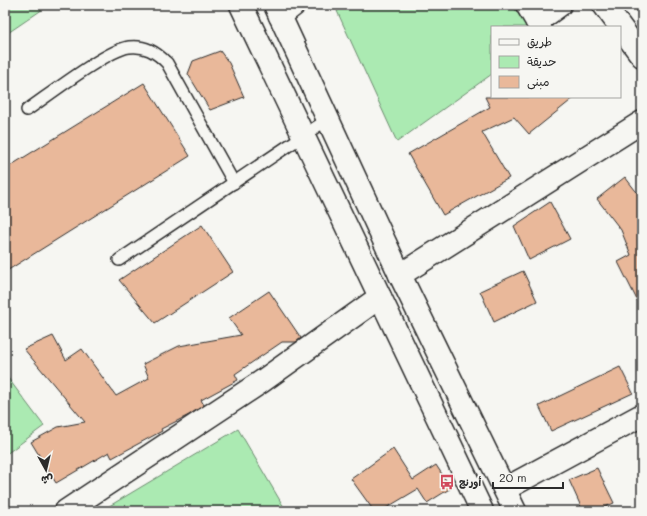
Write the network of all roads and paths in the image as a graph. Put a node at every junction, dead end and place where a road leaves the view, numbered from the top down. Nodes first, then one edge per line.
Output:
1 (241, 5) edge
2 (560, 5) edge
3 (604, 5) edge
4 (283, 9) edge
5 (535, 18) edge
6 (620, 26) edge
7 (621, 28) edge
8 (642, 56) edge
9 (27, 110) dead end
10 (328, 119) junction
11 (642, 122) edge
12 (303, 136) junction
13 (234, 183) junction
14 (118, 260) dead end
15 (400, 275) junction
16 (380, 297) junction
17 (642, 415) edge
18 (505, 489) junction
19 (66, 511) edge
20 (482, 511) edge
21 (515, 511) edge

1 - 12 street
2 - 5 street
3 - 6 street
4 - 10 street
7 - 8 street
9 - 13 lane
10 - 12 lane
10 - 15 street
11 - 15 street
12 - 13 lane
12 - 16 street
13 - 14 lane
15 - 18 street
16 - 19 street
16 - 20 street
17 - 18 street
18 - 21 street

